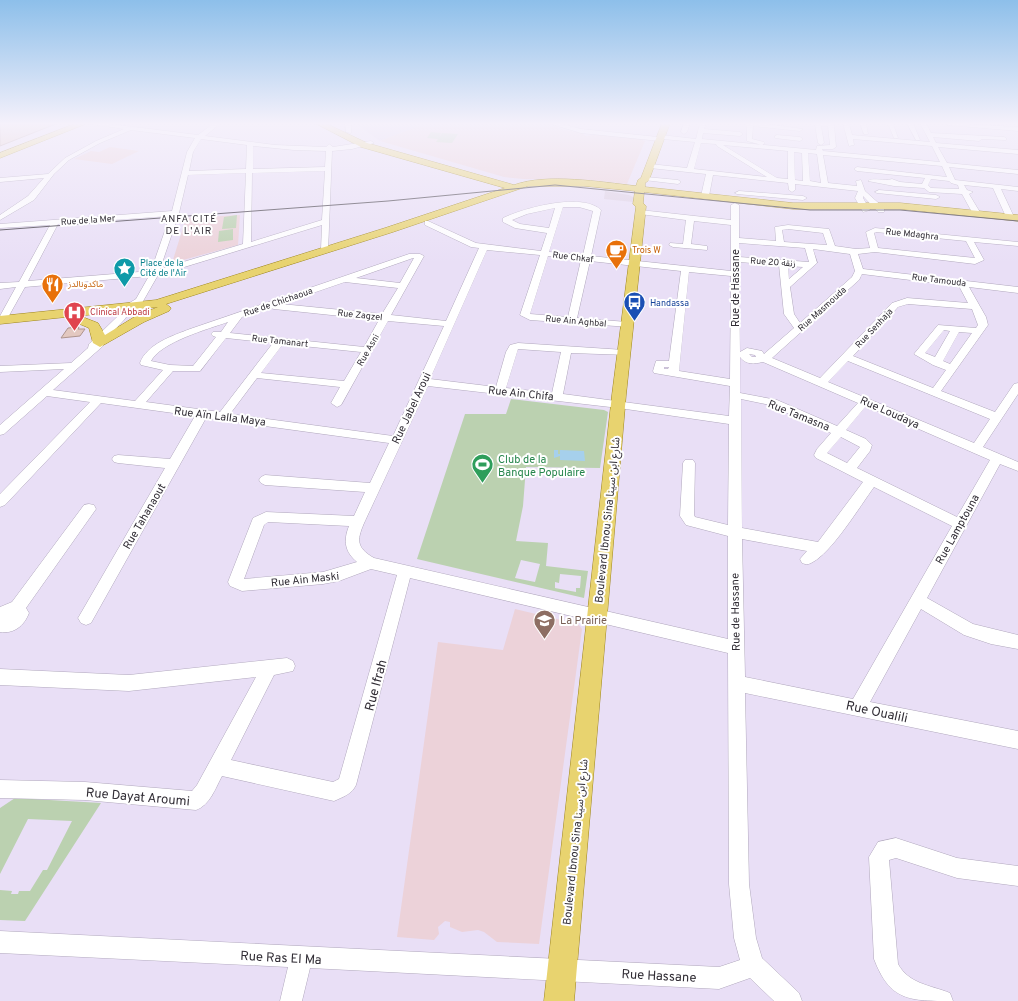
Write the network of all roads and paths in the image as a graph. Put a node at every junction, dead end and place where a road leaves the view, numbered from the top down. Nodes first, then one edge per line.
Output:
1 (327, 169) edge
2 (807, 169) edge
3 (857, 169) edge
4 (54, 170) edge
5 (186, 170) edge
6 (308, 170) edge
7 (458, 170) edge
8 (652, 170) edge
9 (682, 170) joint
10 (690, 170) joint
11 (761, 170) edge
12 (793, 170) edge
13 (825, 170) edge
14 (865, 170) edge
15 (948, 170) edge
16 (1001, 170) edge
17 (249, 172) junction
18 (710, 172) junction
19 (889, 172) junction
20 (1018, 172) edge
21 (185, 173) junction
22 (48, 176) junction
23 (741, 176) junction
24 (929, 176) junction
25 (762, 178) junction
26 (0, 180) edge
27 (778, 180) junction
28 (793, 181) junction
29 (871, 181) dead end
30 (954, 181) junction
31 (807, 183) junction
32 (893, 183) junction
33 (828, 185) junction
34 (925, 186) junction
35 (520, 187) junction
36 (996, 187) junction
37 (864, 192) junction
38 (879, 192) dead end
39 (964, 192) junction
40 (1016, 192) edge
41 (760, 194) junction
42 (934, 194) junction
43 (645, 195) junction
44 (1000, 195) junction
45 (705, 196) junction
46 (791, 197) junction
47 (803, 198) dead end
48 (738, 199) junction
49 (899, 199) junction
50 (914, 199) junction
51 (864, 207) junction
52 (879, 207) junction
53 (559, 209) junction
54 (942, 210) junction
55 (175, 213) junction
56 (977, 214) junction
57 (0, 218) edge
58 (690, 218) junction
59 (1015, 219) edge
60 (432, 221) junction
61 (55, 222) junction
62 (325, 222) junction
63 (734, 223) junction
64 (0, 226) edge
65 (552, 231) junction
66 (734, 240) junction
67 (969, 240) junction
68 (780, 243) junction
69 (1018, 244) edge
70 (673, 245) dead end
71 (246, 246) junction
72 (687, 246) junction
73 (808, 246) junction
74 (484, 247) junction
75 (704, 248) dead end
76 (832, 248) junction
77 (325, 250) junction
78 (874, 250) junction
79 (853, 251) junction
80 (545, 254) junction
81 (418, 255) joint
82 (586, 259) junction
83 (783, 263) junction
84 (634, 264) junction
85 (811, 264) junction
86 (734, 266) junction
87 (685, 269) junction
88 (859, 271) junction
89 (155, 274) junction
90 (344, 280) junction
91 (962, 283) junction
92 (23, 284) junction
93 (0, 286) edge
94 (404, 286) junction
95 (786, 286) junction
96 (1018, 290) edge
97 (270, 305) junction
98 (170, 306) junction
99 (974, 306) junction
100 (134, 308) junction
101 (238, 316) junction
102 (386, 318) junction
103 (79, 319) junction
104 (572, 320) junction
105 (1, 322) edge
106 (450, 324) junction
107 (627, 325) junction
108 (956, 328) junction
109 (799, 329) junction
110 (193, 331) junction
111 (979, 331) junction
112 (223, 335) junction
113 (279, 342) junction
114 (97, 344) junction
115 (567, 349) junction
116 (367, 350) junction
117 (624, 353) junction
118 (739, 354) junction
119 (847, 357) junction
120 (763, 358) junction
121 (937, 363) junction
122 (72, 366) junction
123 (170, 368) junction
124 (659, 368) dead end
125 (951, 368) junction
126 (0, 369) edge
127 (673, 370) junction
128 (254, 375) junction
129 (424, 382) junction
130 (822, 382) junction
131 (348, 385) junction
132 (1018, 386) edge
133 (735, 389) junction
134 (500, 391) junction
135 (44, 392) junction
136 (935, 392) junction
137 (557, 397) junction
138 (98, 400) junction
139 (865, 401) junction
140 (337, 403) dead end
141 (619, 404) junction
142 (137, 406) junction
143 (202, 414) junction
144 (222, 417) junction
145 (0, 418) edge
146 (998, 418) junction
147 (13, 419) junction
148 (735, 421) junction
149 (0, 431) edge
150 (839, 431) junction
151 (396, 440) junction
152 (976, 449) junction
153 (997, 458) junction
154 (118, 459) dead end
155 (690, 463) dead end
156 (174, 464) junction
157 (1018, 467) edge
158 (849, 470) junction
159 (265, 480) dead end
160 (871, 481) junction
161 (374, 488) junction
162 (0, 502) edge
163 (89, 509) dead end
164 (358, 521) junction
165 (960, 524) junction
166 (735, 532) junction
167 (821, 548) junction
168 (808, 559) dead end
169 (370, 563) junction
170 (405, 571) junction
171 (918, 600) junction
172 (17, 608) junction
173 (0, 616) edge
174 (597, 617) junction
175 (86, 618) dead end
176 (0, 625) edge
177 (1018, 642) edge
178 (736, 648) junction
179 (287, 666) dead end
180 (269, 669) junction
181 (0, 677) edge
182 (736, 682) junction
183 (858, 707) junction
184 (1018, 740) edge
185 (217, 766) junction
186 (0, 789) edge
187 (1018, 876) edge
188 (0, 942) edge
189 (301, 958) junction
190 (754, 966) junction
191 (562, 970) junction
192 (291, 1001) edge
193 (559, 1001) edge
194 (791, 1001) edge
195 (942, 1001) edge

1 - 62 street
2 - 31 street
3 - 37 street
4 - 22 street
5 - 21 street
6 - 17 street
7 - 35 main road
8 - 43 main road, Boulevard Ibnou Sina شارع ابن سينا
9 - 10 street
9 - 43 street
10 - 18 street
11 - 27 street
12 - 28 street
13 - 33 street
14 - 19 street
15 - 30 street
16 - 20 street
17 - 21 street
17 - 71 street
18 - 23 street
18 - 45 street
19 - 24 street
19 - 32 street
21 - 55 street
22 - 26 street
22 - 57 street
23 - 25 street
23 - 48 street, Rue de Hassane
24 - 30 street
24 - 34 street
25 - 27 street
25 - 41 street
27 - 28 street
28 - 31 street
28 - 46 street
29 - 32 street
30 - 36 street
30 - 39 street
31 - 33 street
32 - 34 street
32 - 49 street
33 - 37 street
34 - 42 street
35 - 43 main road
35 - 60 main road
35 - 77 main road
36 - 40 street
36 - 44 street
37 - 49 main road
37 - 51 street
37 - 52 street
38 - 49 street
39 - 42 street
39 - 44 street
39 - 56 street
40 - 44 street
41 - 46 street
41 - 48 street
42 - 50 street
42 - 54 street
43 - 45 main road
43 - 48 main road
43 - 58 street
43 - 84 main road, Boulevard Ibnou Sina شارع ابن سينا
44 - 59 street
45 - 48 main road
46 - 47 street
48 - 51 main road
48 - 63 street, Rue de Hassane
49 - 50 main road
49 - 52 main road
50 - 54 main road
51 - 52 main road
52 - 59 main road
53 - 65 street
53 - 65 street
53 - 82 street
54 - 56 main road
55 - 61 street, Rue de la Mer
55 - 89 street
56 - 59 main road
58 - 63 street
58 - 72 street
60 - 74 street, Rue Chkaf
60 - 98 main road
61 - 64 street, Rue de la Mer
61 - 92 street
62 - 71 street
62 - 77 street
63 - 66 street, Rue de Hassane
65 - 80 street
66 - 68 street
66 - 86 street, Rue de Hassane
67 - 69 street, Rue Mdaghra
67 - 78 street, Rue Mdaghra
67 - 78 street
68 - 73 street
68 - 76 street
70 - 72 street
71 - 89 street
72 - 75 street
73 - 76 street
73 - 85 street
74 - 80 street, Rue Chkaf
74 - 106 street, Rue Jabel Aroui
76 - 79 street
77 - 100 main road
78 - 79 street
79 - 88 street
80 - 82 street, Rue Chkaf
80 - 104 street, Rue Ain Aghbal
81 - 90 street, Rue de Chichaoua
81 - 94 street, Rue Asni
82 - 84 street, Rue Chkaf
82 - 104 street
83 - 85 street, Rue 20 زنقة
83 - 86 street, Rue 20 زنقة
83 - 95 street
84 - 87 street, Rue Chkaf
84 - 107 main road, Boulevard Ibnou Sina شارع ابن سينا
85 - 95 street
86 - 87 street, Rue Chkaf
86 - 118 street, Rue de Hassane
87 - 127 street
88 - 91 street, Rue Tamouda
88 - 109 street, Rue Masmouda
89 - 92 street
89 - 100 street
90 - 94 street
90 - 97 street, Rue de Chichaoua
91 - 96 street, Rue Tamouda
91 - 99 street
92 - 93 street
92 - 105 street
94 - 102 street, Rue Asni
95 - 109 street
97 - 101 street, Rue de Chichaoua
97 - 102 street, Rue Zagzel
98 - 100 main road
98 - 114 main road
99 - 111 street
99 - 119 street, Rue Senhaja
100 - 103 main road
100 - 105 main road
100 - 114 street
101 - 110 street, Rue de Chichaoua
101 - 112 street
102 - 106 street, Rue Zagzel
102 - 116 street, Rue Asni
103 - 105 main road
103 - 114 main road
104 - 107 street, Rue Ain Aghbal
106 - 129 street, Rue Jabel Aroui
107 - 117 main road, Boulevard Ibnou Sina شارع ابن سينا
108 - 111 street
108 - 121 street
108 - 121 street
109 - 120 street, Rue Masmouda
110 - 112 street, Rue Tamanart
110 - 123 street, Rue de Chichaoua
111 - 125 street
112 - 113 street, Rue Tamanart
112 - 123 street
113 - 116 street, Rue Tamanart
113 - 128 street
114 - 122 street
115 - 117 street
115 - 134 street
115 - 137 street
116 - 131 street, Rue Asni
117 - 141 main road, Boulevard Ibnou Sina شارع ابن سينا
118 - 120 street, Rue Loudaya
118 - 133 street, Rue de Hassane
119 - 130 street, Rue Senhaja
119 - 136 street, Rue Senhaja
120 - 130 street, Rue Loudaya
121 - 125 street
122 - 126 street
122 - 135 street
123 - 142 street
124 - 127 street, Rue Tamasna
125 - 136 street
127 - 133 street, Rue Tamasna
128 - 131 street
128 - 144 street
129 - 134 street, Rue Ain Chifa
129 - 151 street, Rue Jabel Aroui
130 - 139 street, Rue Loudaya
131 - 140 street, Rue Asni
132 - 146 street
133 - 148 street, Rue de Hassane
133 - 150 street, Rue Tamasna
134 - 137 street, Rue Ain Chifa
135 - 138 street, Rue Aïn Lalla Maya
135 - 147 street
136 - 146 street, Rue Senhaja
137 - 141 street, Rue Ain Chifa
138 - 142 street, Rue Aïn Lalla Maya
138 - 162 street
139 - 150 street
139 - 152 street, Rue Loudaya
141 - 148 street, Rue Ain Chifa
141 - 174 main road, Boulevard Ibnou Sina شارع ابن سينا
142 - 143 street, Rue Aïn Lalla Maya
143 - 144 street, Rue Aïn Lalla Maya
143 - 156 street, Rue Tahanaout
144 - 151 street, Rue Aïn Lalla Maya
145 - 147 street
146 - 152 street
147 - 149 street
148 - 166 street, Rue de Hassane
150 - 158 street, Rue Tamasna
150 - 158 street
151 - 161 street, Rue Jabel Aroui
152 - 153 street, Rue Loudaya
153 - 157 street, Rue Loudaya
153 - 165 street, Rue Lamptouna
154 - 156 street
155 - 166 street
156 - 175 street, Rue Tahanaout
158 - 160 street
159 - 161 street
160 - 165 street
160 - 167 street
161 - 164 street, Rue Jabel Aroui
163 - 172 street
164 - 169 street, Rue Jabel Aroui
164 - 169 street, Rue Ain Maski
165 - 171 street, Rue Lamptouna
166 - 167 street
166 - 178 street, Rue de Hassane
167 - 168 street
169 - 170 street
170 - 174 street
170 - 185 street, Rue Ifrah
171 - 177 street
171 - 183 street, Rue Lamptouna
172 - 173 street
172 - 176 street
174 - 178 street
174 - 191 main road, Boulevard Ibnou Sina شارع ابن سينا
178 - 182 street, Rue de Hassane
179 - 180 street
180 - 181 street
180 - 185 street, Rue Dayat Aroumi
182 - 183 street, Rue Oualili
182 - 190 street, Rue de Hassane
183 - 184 street, Rue Oualili
185 - 186 street, Rue Dayat Aroumi
187 - 195 street
188 - 189 street, Rue Ras El Ma
189 - 191 street, Rue Ras El Ma
189 - 192 street
190 - 191 street, Rue Hassane
190 - 194 street
191 - 193 main road, Boulevard Ibnou Sina شارع ابن سينا

